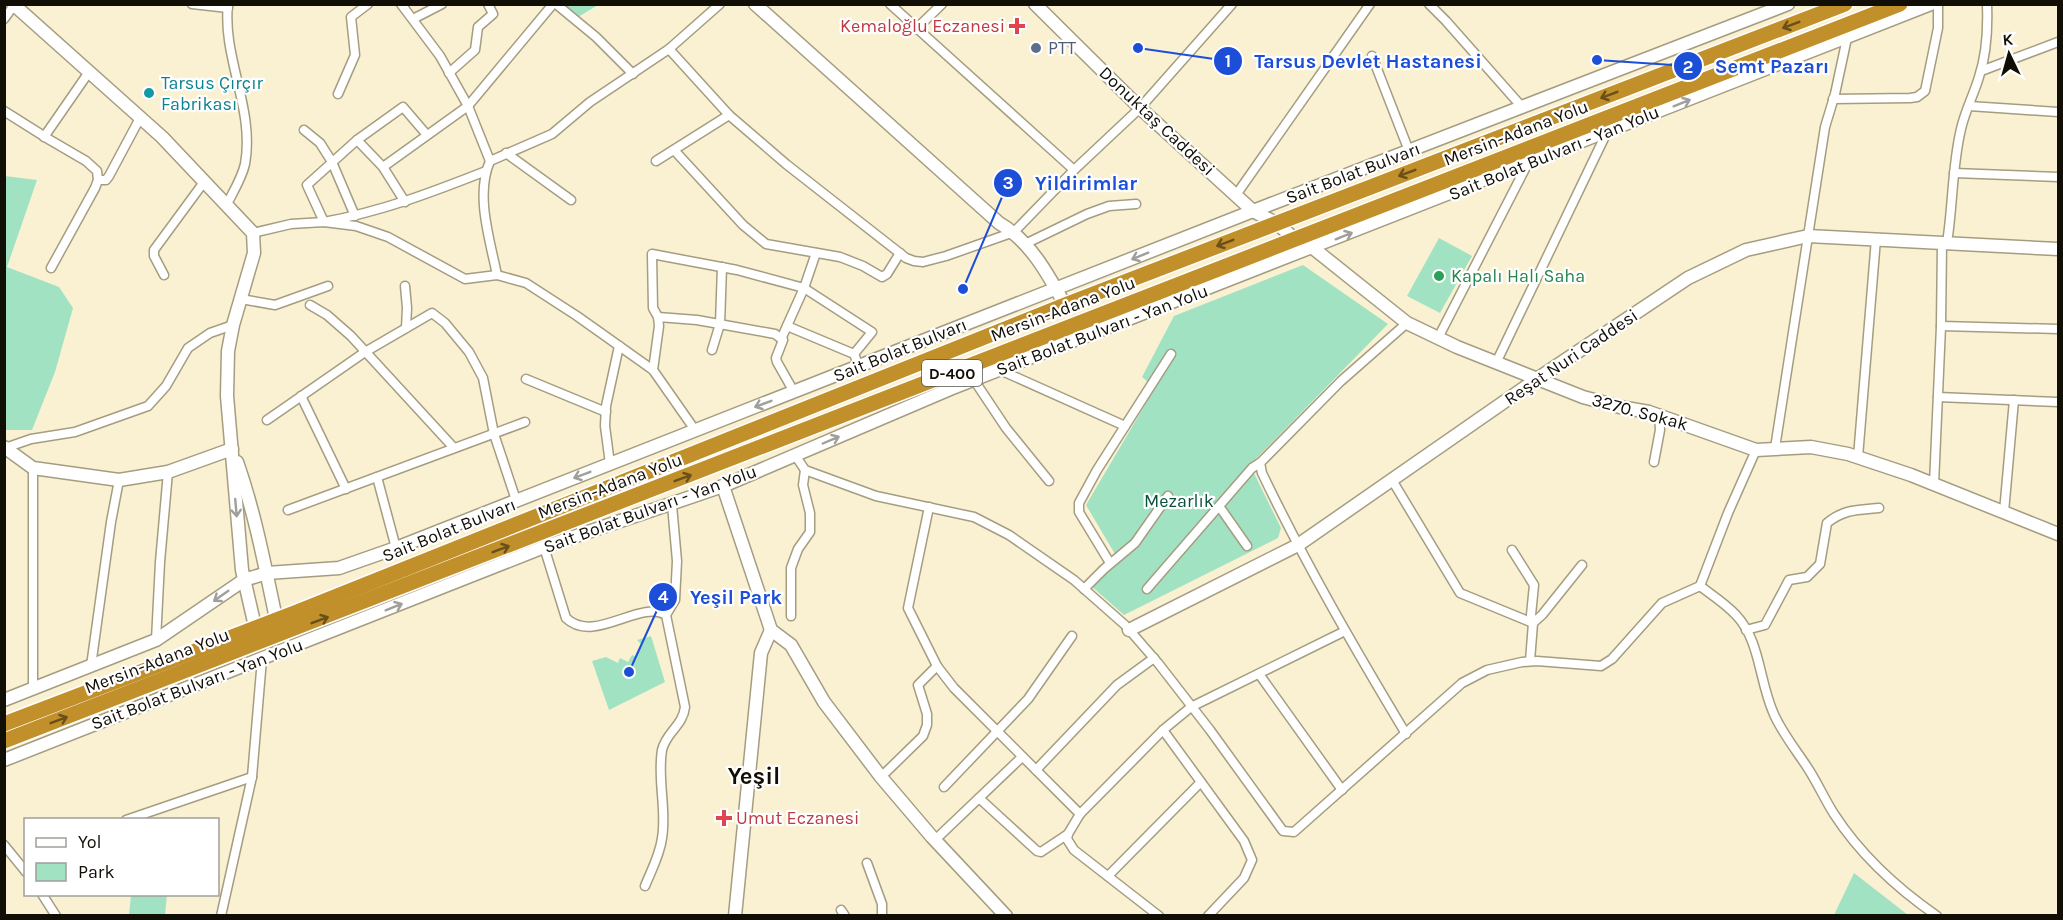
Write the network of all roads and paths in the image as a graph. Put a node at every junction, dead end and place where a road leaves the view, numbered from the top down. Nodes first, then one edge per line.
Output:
1 (192, 4) edge
2 (368, 4) edge
3 (401, 4) edge
4 (442, 4) edge
5 (488, 4) edge
6 (554, 4) edge
7 (720, 4) edge
8 (755, 4) edge
9 (890, 4) edge
10 (942, 4) edge
11 (1035, 4) edge
12 (1232, 4) edge
13 (1370, 4) edge
14 (1429, 4) edge
15 (1788, 4) edge
16 (1845, 4) edge
17 (1900, 4) edge
18 (1930, 4) edge
19 (1938, 4) edge
20 (1987, 4) edge
21 (14, 5) edge
22 (228, 6) edge
23 (4, 19) edge
24 (412, 19) junction
25 (916, 29) junction
26 (1846, 38) junction
27 (2058, 42) edge
28 (669, 49) junction
29 (1372, 56) dead end
30 (1981, 71) junction
31 (89, 72) junction
32 (449, 73) junction
33 (633, 74) junction
34 (338, 94) dead end
35 (1833, 99) junction
36 (468, 106) junction
37 (1969, 106) junction
38 (1522, 107) junction
39 (1140, 108) junction
40 (4, 111) edge
41 (2058, 112) edge
42 (729, 115) junction
43 (140, 118) junction
44 (304, 130) dead end
45 (1607, 132) junction
46 (427, 135) junction
47 (44, 136) junction
48 (357, 140) junction
49 (674, 150) junction
50 (1409, 151) junction
51 (506, 153) junction
52 (490, 161) junction
53 (656, 161) dead end
54 (332, 162) junction
55 (1528, 163) junction
56 (383, 167) junction
57 (1074, 170) junction
58 (486, 171) junction
59 (1954, 173) junction
60 (2058, 177) edge
61 (99, 180) junction
62 (204, 182) junction
63 (1236, 195) junction
64 (571, 200) dead end
65 (405, 202) junction
66 (1136, 204) dead end
67 (226, 206) junction
68 (1253, 211) junction
69 (355, 216) junction
70 (324, 222) junction
71 (1276, 223) junction
72 (1014, 232) junction
73 (253, 233) junction
74 (1808, 236) junction
75 (1295, 239) junction
76 (1876, 239) junction
77 (1945, 243) junction
78 (1025, 244) junction
79 (1312, 248) junction
80 (2058, 249) edge
81 (816, 253) junction
82 (900, 254) junction
83 (722, 267) junction
84 (51, 268) dead end
85 (164, 275) dead end
86 (497, 275) junction
87 (328, 286) dead end
88 (405, 286) dead end
89 (804, 288) junction
90 (1056, 289) junction
91 (241, 299) junction
92 (310, 305) dead end
93 (1065, 305) junction
94 (658, 317) junction
95 (1407, 323) junction
96 (720, 324) junction
97 (233, 325) junction
98 (787, 326) junction
99 (1941, 326) junction
100 (406, 328) junction
101 (2058, 329) edge
102 (782, 337) junction
103 (1438, 338) junction
104 (619, 346) junction
105 (712, 351) dead end
106 (365, 352) junction
107 (854, 354) junction
108 (1171, 354) dead end
109 (1496, 363) junction
110 (858, 367) junction
111 (653, 370) junction
112 (1000, 370) junction
113 (526, 379) dead end
114 (1537, 379) junction
115 (974, 380) junction
116 (794, 392) junction
117 (301, 396) junction
118 (1938, 397) junction
119 (2014, 400) junction
120 (2058, 402) edge
121 (606, 412) junction
122 (1659, 415) junction
123 (267, 420) dead end
124 (525, 422) dead end
125 (1125, 426) junction
126 (695, 430) junction
127 (494, 434) junction
128 (5, 448) edge
129 (454, 448) junction
130 (1775, 448) junction
131 (232, 449) junction
132 (1755, 450) junction
133 (795, 455) junction
134 (1858, 457) junction
135 (1654, 462) dead end
136 (1260, 463) junction
137 (610, 464) junction
138 (33, 468) junction
139 (805, 470) junction
140 (168, 472) junction
141 (377, 477) junction
142 (119, 480) junction
143 (1392, 480) junction
144 (1049, 481) dead end
145 (1934, 484) junction
146 (723, 486) junction
147 (346, 489) junction
148 (1168, 496) dead end
149 (516, 500) junction
150 (672, 505) junction
151 (1219, 506) junction
152 (929, 507) junction
153 (1879, 508) dead end
154 (288, 510) dead end
155 (2004, 512) junction
156 (2058, 534) edge
157 (1298, 545) junction
158 (1247, 546) dead end
159 (544, 547) junction
160 (396, 548) junction
161 (1512, 550) dead end
162 (1110, 563) junction
163 (1582, 566) dead end
164 (267, 573) junction
165 (244, 580) junction
166 (1700, 586) junction
167 (1084, 589) junction
168 (1147, 589) dead end
169 (666, 615) junction
170 (791, 616) dead end
171 (276, 619) junction
172 (1533, 623) junction
173 (255, 627) junction
174 (771, 630) junction
175 (1130, 630) junction
176 (1746, 630) junction
177 (1345, 632) junction
178 (279, 636) junction
179 (1072, 636) dead end
180 (156, 640) junction
181 (259, 643) junction
182 (283, 651) junction
183 (1154, 658) junction
184 (262, 660) junction
185 (1530, 661) junction
186 (91, 666) junction
187 (937, 666) junction
188 (1259, 674) junction
189 (33, 689) junction
190 (4, 700) edge
191 (1191, 707) junction
192 (4, 724) edge
193 (1163, 730) junction
194 (998, 732) junction
195 (1406, 734) junction
196 (4, 741) edge
197 (1023, 757) junction
198 (4, 759) edge
199 (1036, 770) junction
200 (252, 777) junction
201 (881, 777) junction
202 (1201, 782) junction
203 (944, 787) dead end
204 (1342, 790) junction
205 (980, 798) junction
206 (1080, 814) junction
207 (129, 818) edge
208 (1068, 834) junction
209 (935, 840) junction
210 (4, 845) edge
211 (24, 857) edge
212 (16, 859) junction
213 (867, 863) dead end
214 (24, 869) edge
215 (1108, 876) junction
216 (645, 886) dead end
217 (43, 896) edge
218 (56, 915) edge
219 (221, 915) edge
220 (735, 915) edge
221 (882, 915) edge
222 (1006, 915) edge
223 (1159, 915) edge
224 (1208, 915) edge
225 (1937, 915) edge

1 - 22 street
2 - 34 street
3 - 24 street
4 - 24 street
5 - 32 street
6 - 33 street
6 - 36 street
7 - 28 street
8 - 72 street
9 - 25 street
10 - 25 street
11 - 39 street, Donuktaş Caddesi
12 - 39 street
13 - 63 street
14 - 38 street
15 - 38 street
16 -> 71 highway, Sait Bolat Bulvarı / D-400
17 - 75 highway, Mersin-Adana Yolu / D-400
18 - 26 street, Sait Bolat Bulvarı - Yan Yolu
19 - 35 street
20 - 30 street
21 - 23 street
21 - 31 street
22 - 67 street
24 - 32 street
25 - 57 street
26 - 35 street
45 -> 26 street, Sait Bolat Bulvarı - Yan Yolu
27 - 30 street
28 - 33 street
28 - 42 street
29 - 50 street
30 - 37 street
31 - 43 street
31 - 47 street
32 - 36 street
33 - 51 street
35 - 74 street
36 - 46 street
36 - 52 street
37 - 41 street
37 - 59 street
38 - 50 street
39 - 57 street
39 - 63 street, Donuktaş Caddesi
40 - 47 street
42 - 49 street
42 - 82 street
43 - 61 street
43 - 62 street
44 - 54 street
45 - 55 street, Sait Bolat Bulvarı - Yan Yolu
45 - 109 street
46 - 48 street
46 - 56 street
47 - 61 street
48 - 54 street
48 - 56 street
49 - 53 street
49 - 81 street
50 - 68 street
51 - 52 street
51 - 64 street
52 - 58 street
54 - 69 street
54 - 70 street
79 -> 55 street, Sait Bolat Bulvarı - Yan Yolu
55 - 103 street
56 - 65 street
57 - 72 street
58 - 65 street
58 - 86 street
59 - 60 street
59 - 77 street
61 - 84 street
62 - 67 street
62 - 85 street
63 - 68 street, Donuktaş Caddesi
65 - 69 street
66 - 78 street
67 - 73 street
68 - 71 street, 3270. Sokak
68 -> 90 street
69 - 70 street
70 - 73 street
70 - 86 street
71 - 75 street, 3270. Sokak
71 -> 93 highway, Sait Bolat Bulvarı / D-400
72 - 78 street
72 - 82 street
73 - 91 street
74 - 76 street, Reşat Nuri Caddesi
74 - 114 street, Reşat Nuri Caddesi
74 - 130 street
75 - 79 street, 3270. Sokak
178 -> 75 highway, Mersin-Adana Yolu / D-400
76 - 77 street, Reşat Nuri Caddesi
76 - 134 street
77 - 80 street, Reşat Nuri Caddesi
77 - 99 street
78 - 90 street
79 - 95 street, 3270. Sokak
79 - 112 street, Sait Bolat Bulvarı - Yan Yolu
81 - 82 street
81 - 89 street
83 - 89 street
83 - 94 street
83 - 96 street
86 - 104 street
87 - 91 street
88 - 100 street
89 - 98 street
89 - 107 street
90 - 93 street
90 - 110 street
91 - 97 street
92 - 106 street
93 - 171 highway, Sait Bolat Bulvarı / D-400
94 - 96 street
94 - 111 street
95 - 103 street, 3270. Sokak
95 - 136 street
96 - 102 street
96 - 105 street
97 - 128 street
97 - 131 street
98 - 102 street
98 - 107 street
99 - 101 street
99 - 118 street
100 - 106 street
100 - 127 street
102 - 116 street
103 - 109 street, 3270. Sokak
104 - 111 street
104 - 121 street
106 - 117 street
106 - 129 street
107 - 110 street
108 - 125 street
109 - 114 street, 3270. Sokak
110 - 116 street
111 - 126 street
112 - 115 street, Sait Bolat Bulvarı - Yan Yolu
112 - 125 street
113 - 121 street
114 - 122 street, 3270. Sokak
114 - 143 street, Reşat Nuri Caddesi
133 -> 115 street, Sait Bolat Bulvarı - Yan Yolu
115 - 144 street
116 -> 126 street
117 - 123 street
117 - 147 street
118 - 119 street
118 - 145 street
119 - 120 street
119 - 155 street
121 - 137 street
122 - 132 street, 3270. Sokak
122 - 135 street
124 - 127 street
125 - 162 street
126 - 137 street
127 - 129 street
127 - 149 street
128 - 138 street
129 - 141 street
130 - 132 street, 3270. Sokak
130 - 134 street, 3270. Sokak
131 - 140 street
131 - 164 street
131 -> 165 street
132 - 166 street
133 - 139 street
133 - 146 street, Sait Bolat Bulvarı - Yan Yolu
134 - 145 street, 3270. Sokak
136 - 151 street
136 - 157 street
137 -> 149 street
138 - 142 street
138 - 189 street
139 - 152 street
139 - 170 street
140 - 142 street
140 - 180 street
141 - 147 street
141 - 160 street
142 - 186 street
143 - 157 street, Reşat Nuri Caddesi
143 - 172 street
145 - 155 street, 3270. Sokak
146 - 150 street, Sait Bolat Bulvarı - Yan Yolu
146 - 174 street
147 - 154 street
148 - 162 street
149 - 160 street
150 - 159 street, Sait Bolat Bulvarı - Yan Yolu
150 - 169 street
151 - 158 street
151 - 168 street
152 - 167 street
152 - 187 street
153 - 176 street
155 - 156 street, 3270. Sokak
157 - 175 street, Reşat Nuri Caddesi
157 - 177 street
159 - 169 street
182 -> 159 street, Sait Bolat Bulvarı - Yan Yolu
160 - 164 street
161 - 172 street
162 - 167 street
163 - 172 street
164 - 165 street
164 - 171 street
165 - 173 street
165 -> 180 street
166 - 176 street
166 - 185 street
167 - 175 street
169 - 216 street
171 - 173 highway, Sait Bolat Bulvarı / D-400
171 - 178 street
172 - 185 street
173 - 181 street
173 - 192 highway, Sait Bolat Bulvarı / D-400
174 - 201 street
174 - 220 street
175 - 183 street
176 - 225 street
177 - 188 street
177 - 195 street
178 - 181 highway, Mersin-Adana Yolu / D-400
178 - 182 street
179 - 194 street
180 - 186 street
181 - 184 street
196 -> 181 highway, Mersin-Adana Yolu / D-400
182 - 184 street, Sait Bolat Bulvarı - Yan Yolu
183 - 191 street
183 - 199 street
184 - 198 street, Sait Bolat Bulvarı - Yan Yolu
184 - 200 street
185 - 195 street
186 - 189 street
187 - 194 street
187 - 201 street
188 - 191 street
188 - 204 street
189 - 190 street
191 - 193 street
191 - 204 street
193 - 202 street
193 - 206 street
194 - 197 street
194 - 203 street
195 - 204 street
197 - 199 street
197 - 205 street
199 - 206 street
200 - 207 street
200 - 219 street
201 - 209 street
202 - 215 street
202 - 224 street
205 - 208 street
205 - 209 street
206 - 208 street
208 - 215 street
209 - 222 street
210 - 212 street
211 - 212 street
212 - 214 street
213 - 221 street
215 - 223 street
217 - 218 street

